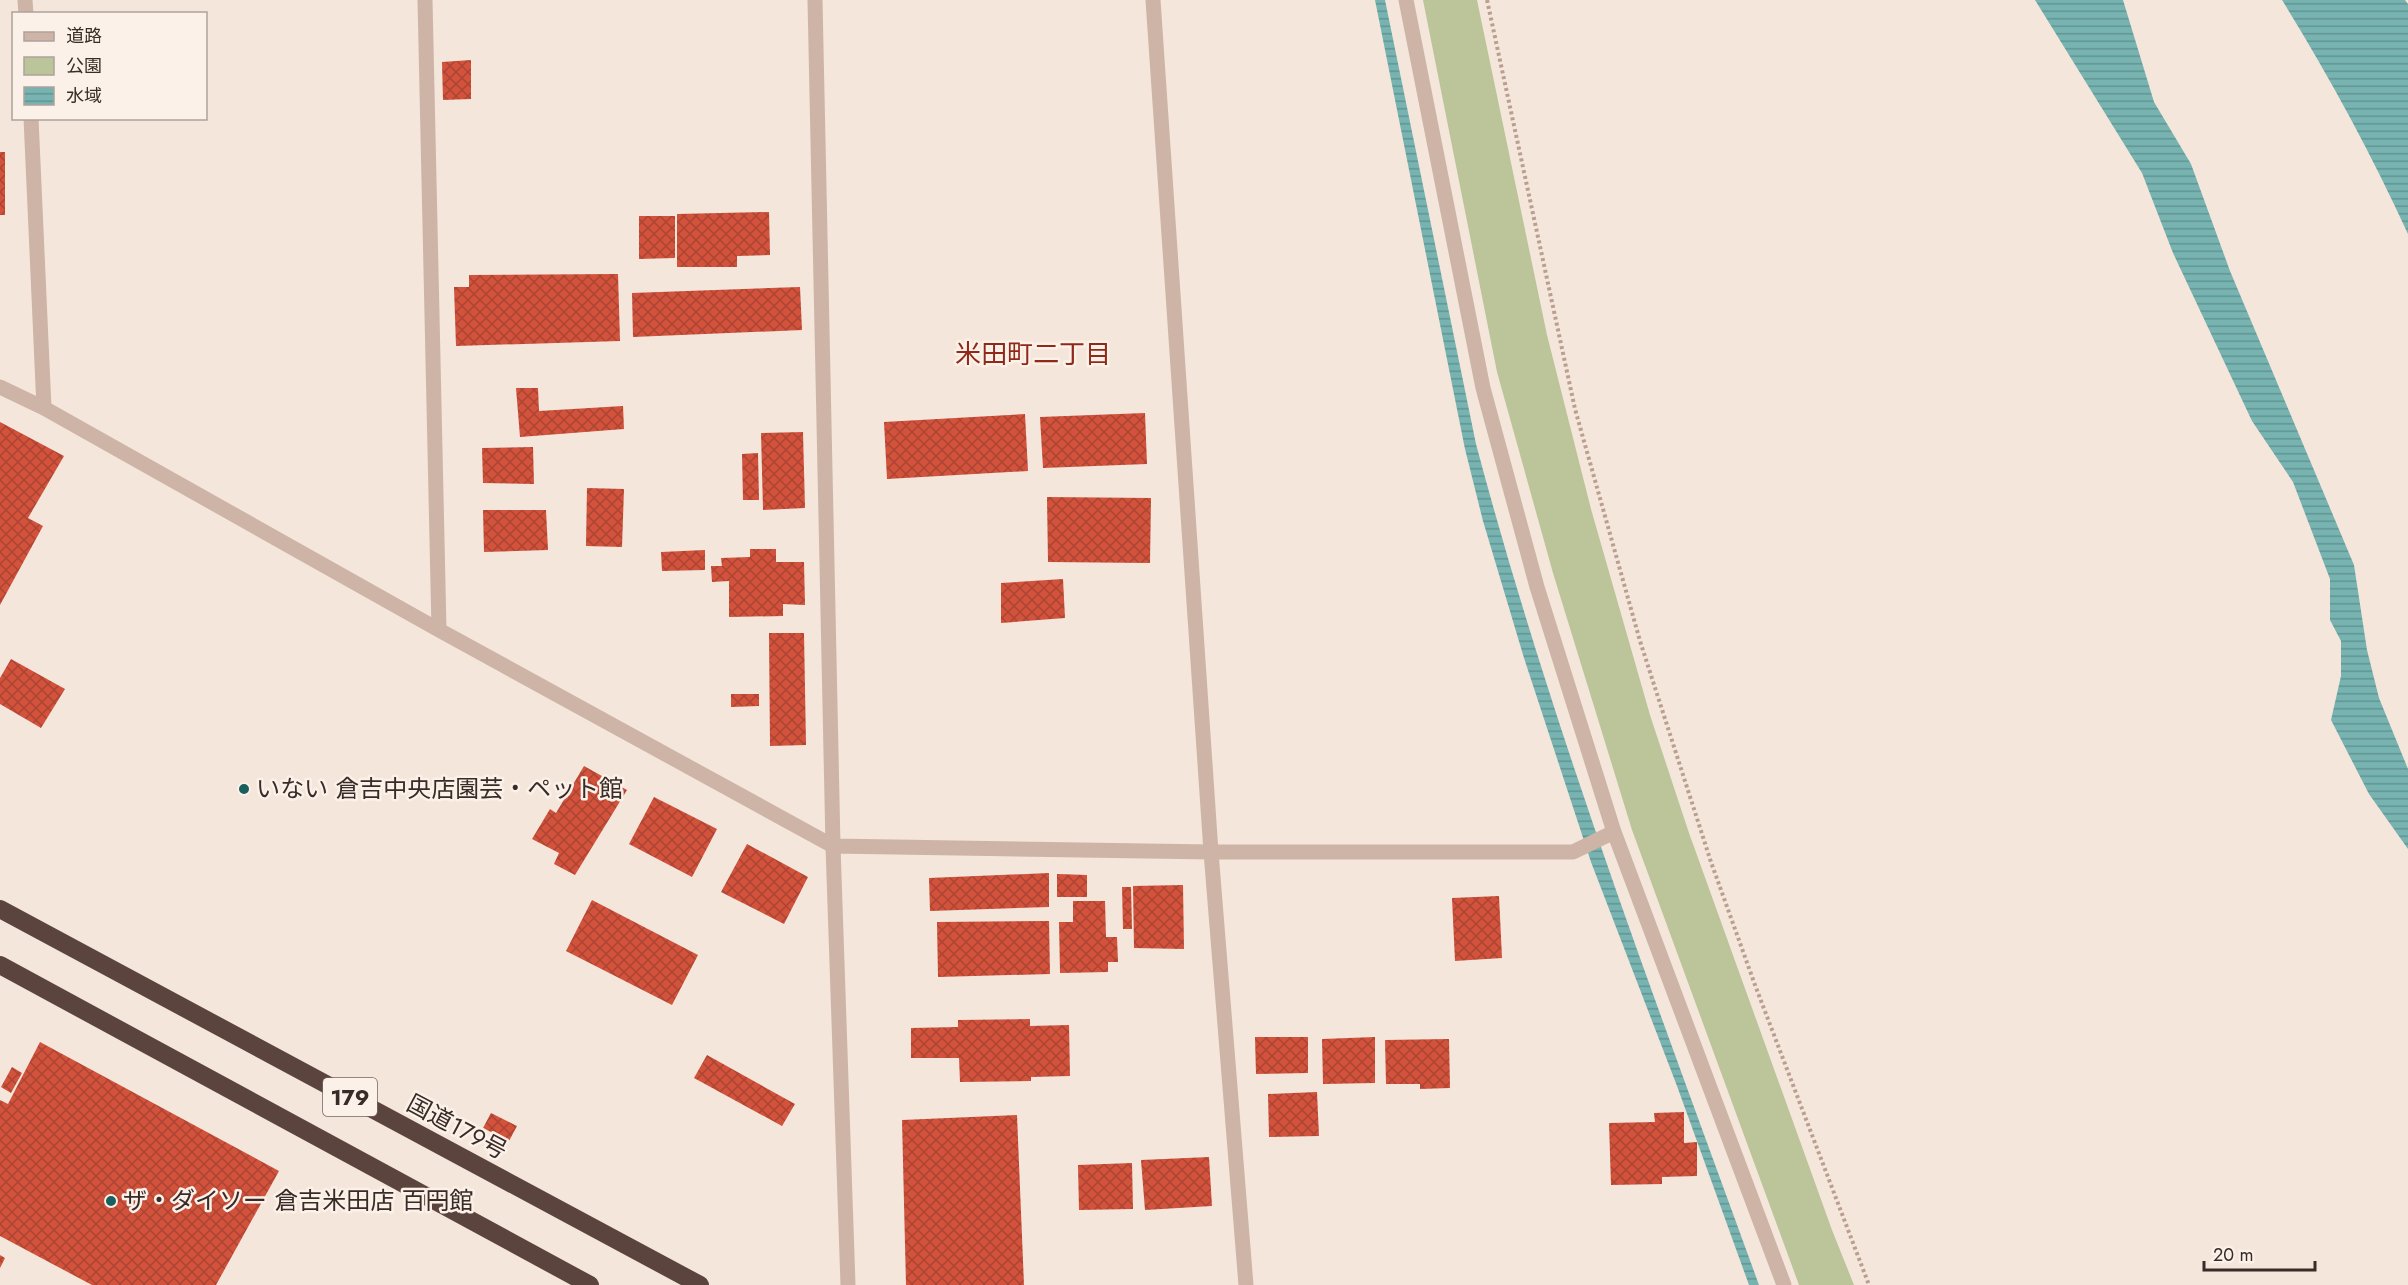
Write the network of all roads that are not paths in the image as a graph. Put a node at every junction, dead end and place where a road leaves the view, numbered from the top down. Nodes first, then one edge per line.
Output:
1 (425, 0) edge
2 (815, 0) edge
3 (1153, 0) edge
4 (1406, 0) edge
5 (31, 120) edge
6 (0, 387) edge
7 (44, 408) junction
8 (439, 630) junction
9 (1614, 832) junction
10 (833, 846) junction
11 (1211, 852) junction
12 (0, 909) edge
13 (0, 964) edge
14 (590, 1285) edge
15 (700, 1285) edge
16 (848, 1285) edge
17 (1246, 1285) edge
18 (1784, 1285) edge

1 - 8 street
2 - 10 street
3 - 11 street
4 - 9 street
5 - 7 street
6 - 7 street
7 - 8 street
8 - 10 street
9 - 11 street
9 - 18 street
10 - 11 street
10 - 16 street
11 - 17 street
12 - 15 highway, 国道179号 / 179
13 - 14 highway, 179

